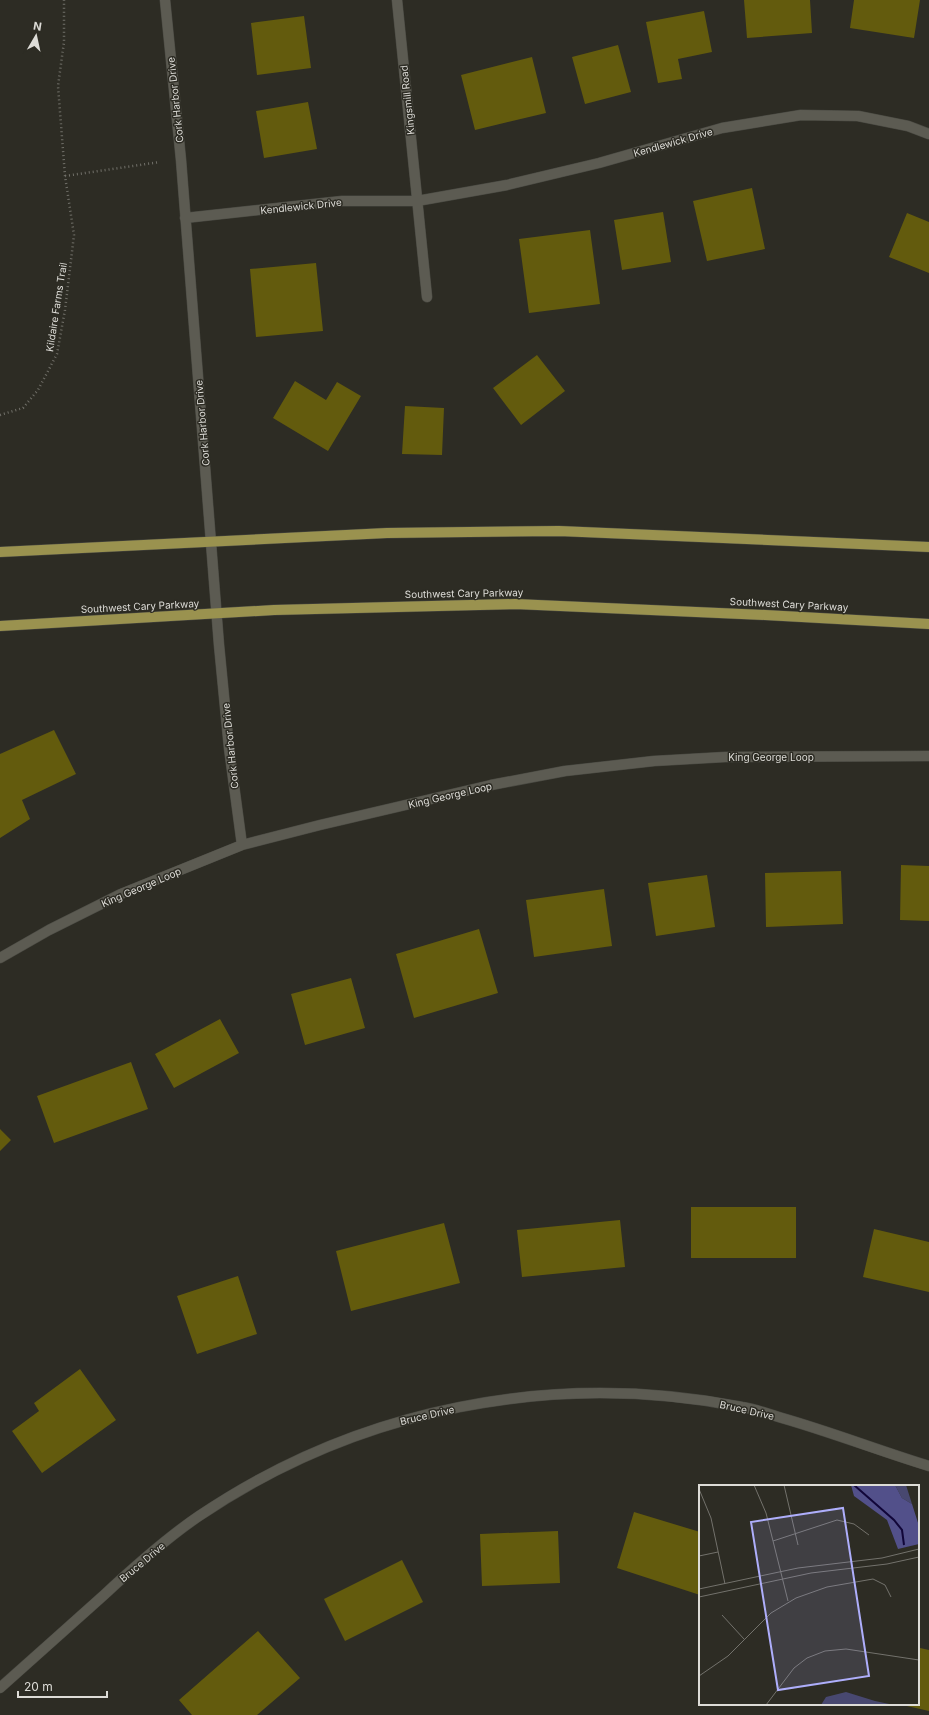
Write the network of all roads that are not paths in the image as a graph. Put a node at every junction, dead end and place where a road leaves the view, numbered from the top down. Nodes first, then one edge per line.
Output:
1 (165, 0) edge
2 (397, 0) edge
3 (929, 134) edge
4 (417, 201) junction
5 (185, 218) junction
6 (427, 297) dead end
7 (211, 542) junction
8 (929, 547) edge
9 (0, 552) edge
10 (217, 613) junction
11 (929, 624) edge
12 (0, 626) edge
13 (929, 756) edge
14 (242, 845) junction
15 (0, 958) edge
16 (929, 1466) edge
17 (0, 1688) edge

1 - 5 street, Cork Harbor Drive
2 - 4 street, Kingsmill Road
3 - 4 street, Kendlewick Drive
4 - 5 street, Kendlewick Drive
4 - 6 street
5 - 7 street, Cork Harbor Drive
7 - 8 main road
7 - 9 main road
7 - 10 street, Cork Harbor Drive
10 - 11 main road, Southwest Cary Parkway
10 - 12 main road, Southwest Cary Parkway
10 - 14 street, Cork Harbor Drive
13 - 14 street, King George Loop
14 - 15 street, King George Loop
16 - 17 street, Bruce Drive

